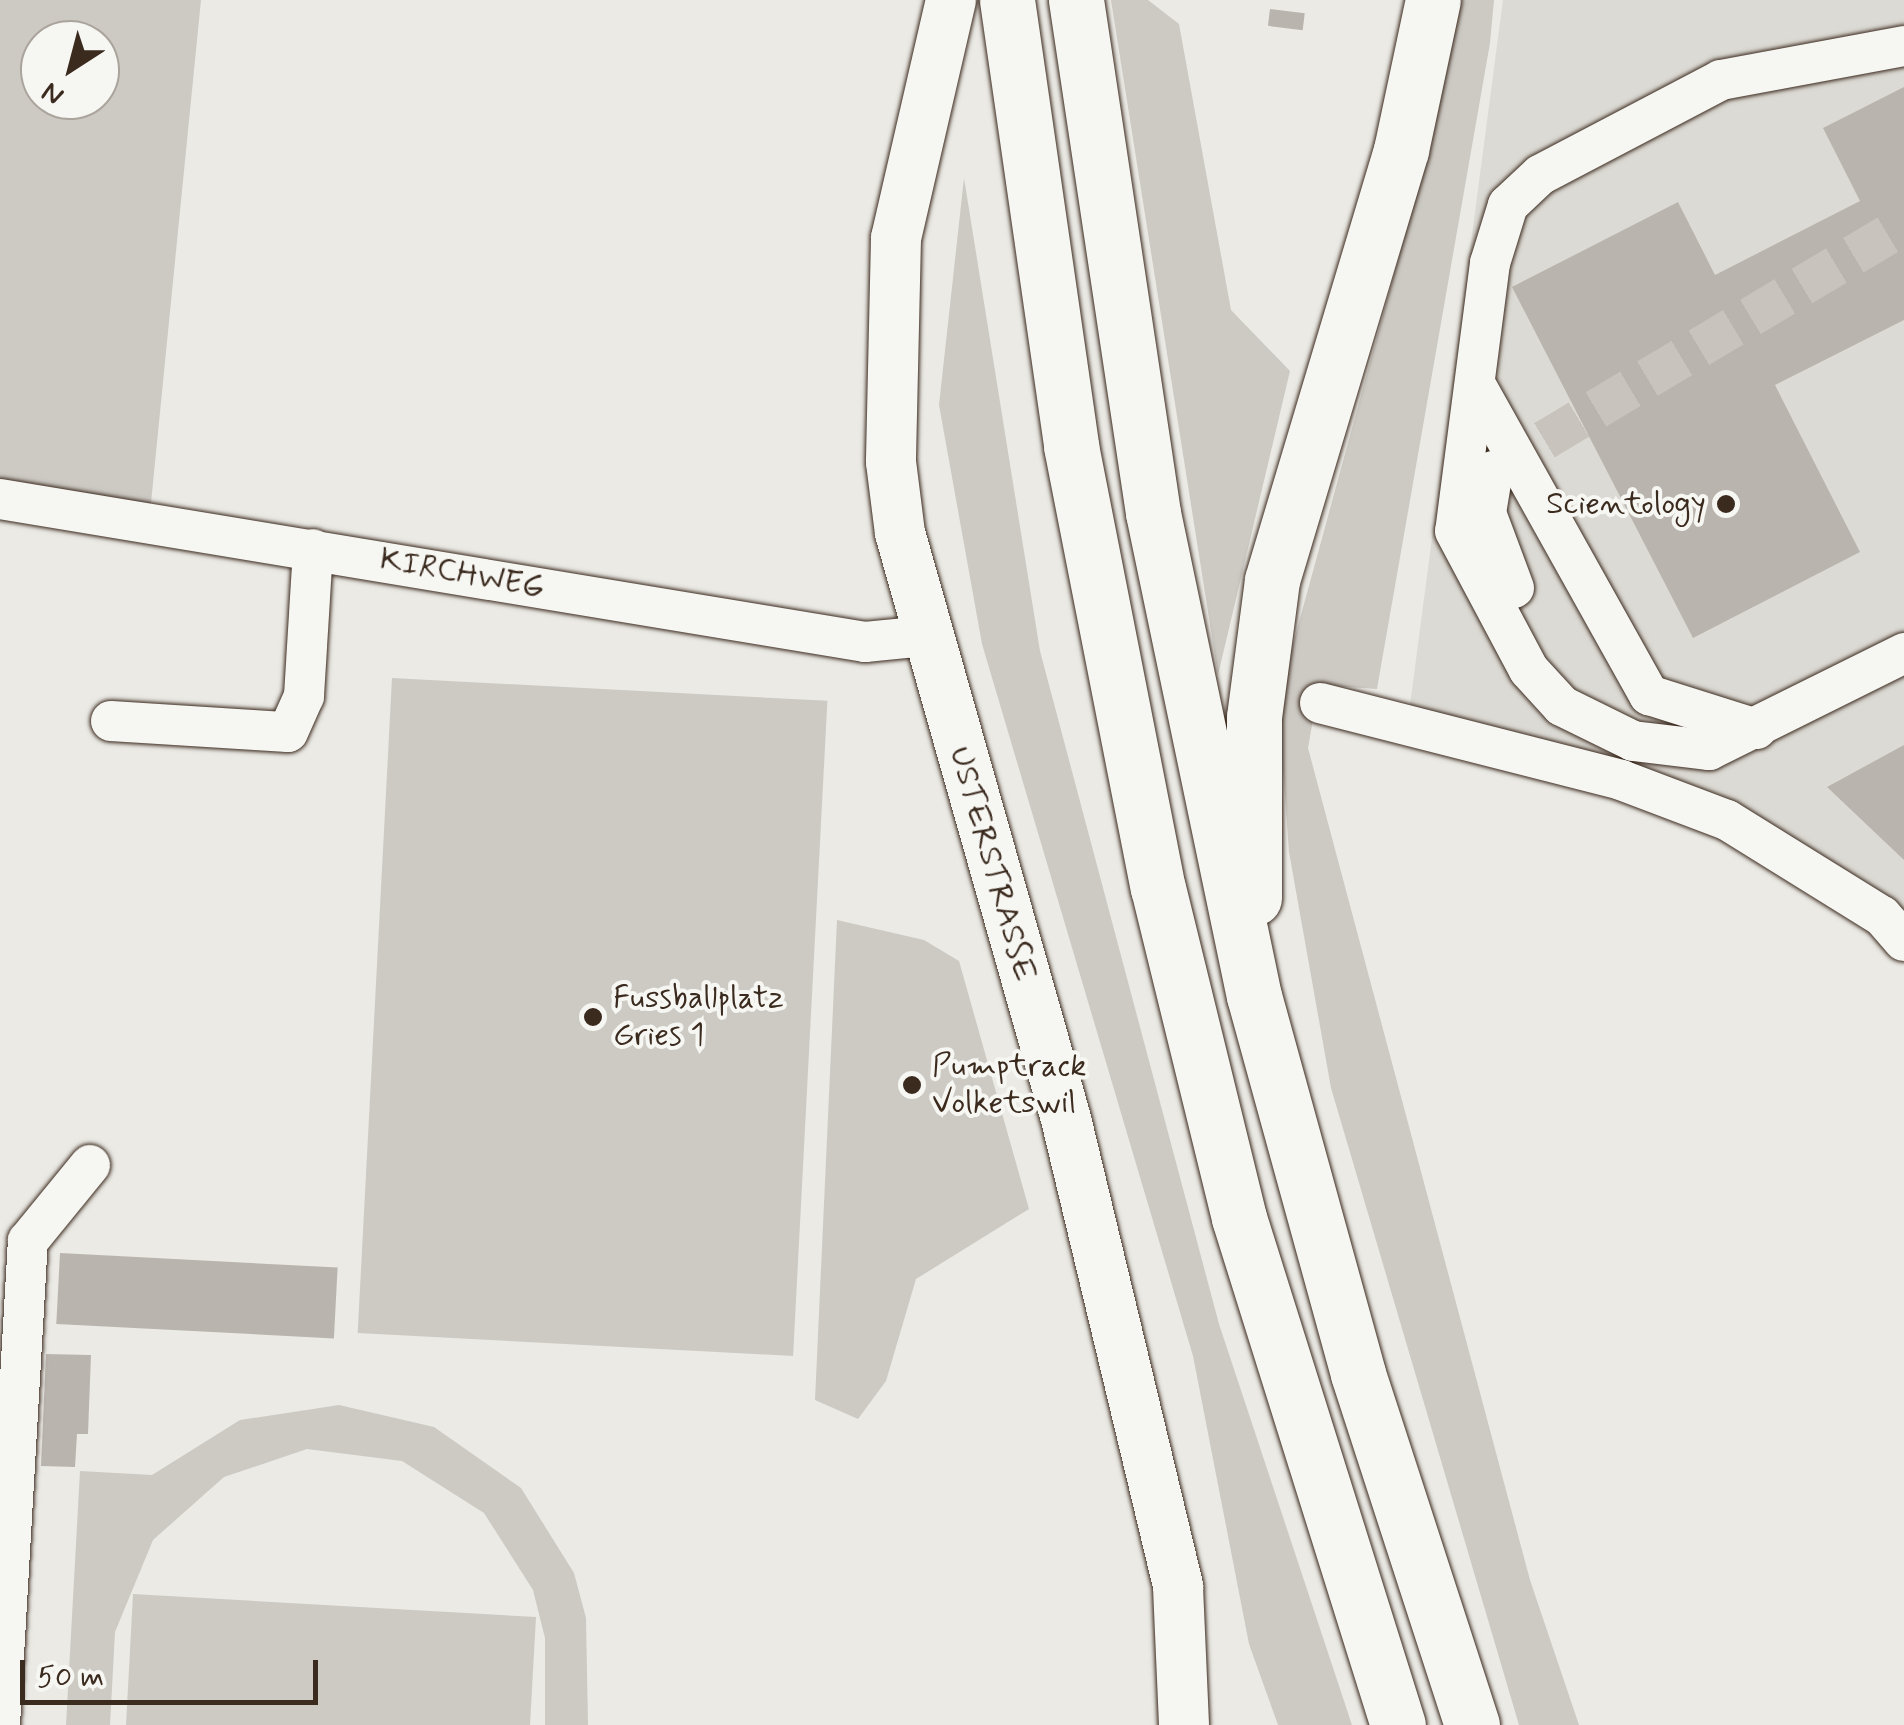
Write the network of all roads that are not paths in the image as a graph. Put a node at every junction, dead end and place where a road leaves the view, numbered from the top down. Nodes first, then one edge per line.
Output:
1 (952, 0) edge
2 (1007, 0) edge
3 (1076, 0) edge
4 (1433, 0) edge
5 (1904, 46) edge
6 (1478, 389) junction
7 (1493, 472) dead end
8 (0, 499) edge
9 (313, 549) junction
10 (925, 636) junction
11 (1904, 653) edge
12 (1320, 703) dead end
13 (111, 720) dead end
14 (1583, 720) junction
15 (1757, 729) junction
16 (1904, 941) edge
17 (1254, 996) junction
18 (90, 1164) dead end
19 (0, 1725) edge
20 (1184, 1725) edge
21 (1398, 1725) edge
22 (1472, 1725) edge

1 - 10 main road, USTERSTRASSE
2 - 21 highway
3 - 17 highway
4 - 17 highway
5 - 6 street
6 - 14 street
6 - 15 street
7 - 14 street
8 - 9 street, KIRCHWEG
9 - 10 street, KIRCHWEG
9 - 13 street
10 - 20 main road, USTERSTRASSE
11 - 15 street
12 - 16 street
14 - 15 street
17 - 22 highway
18 - 19 street

